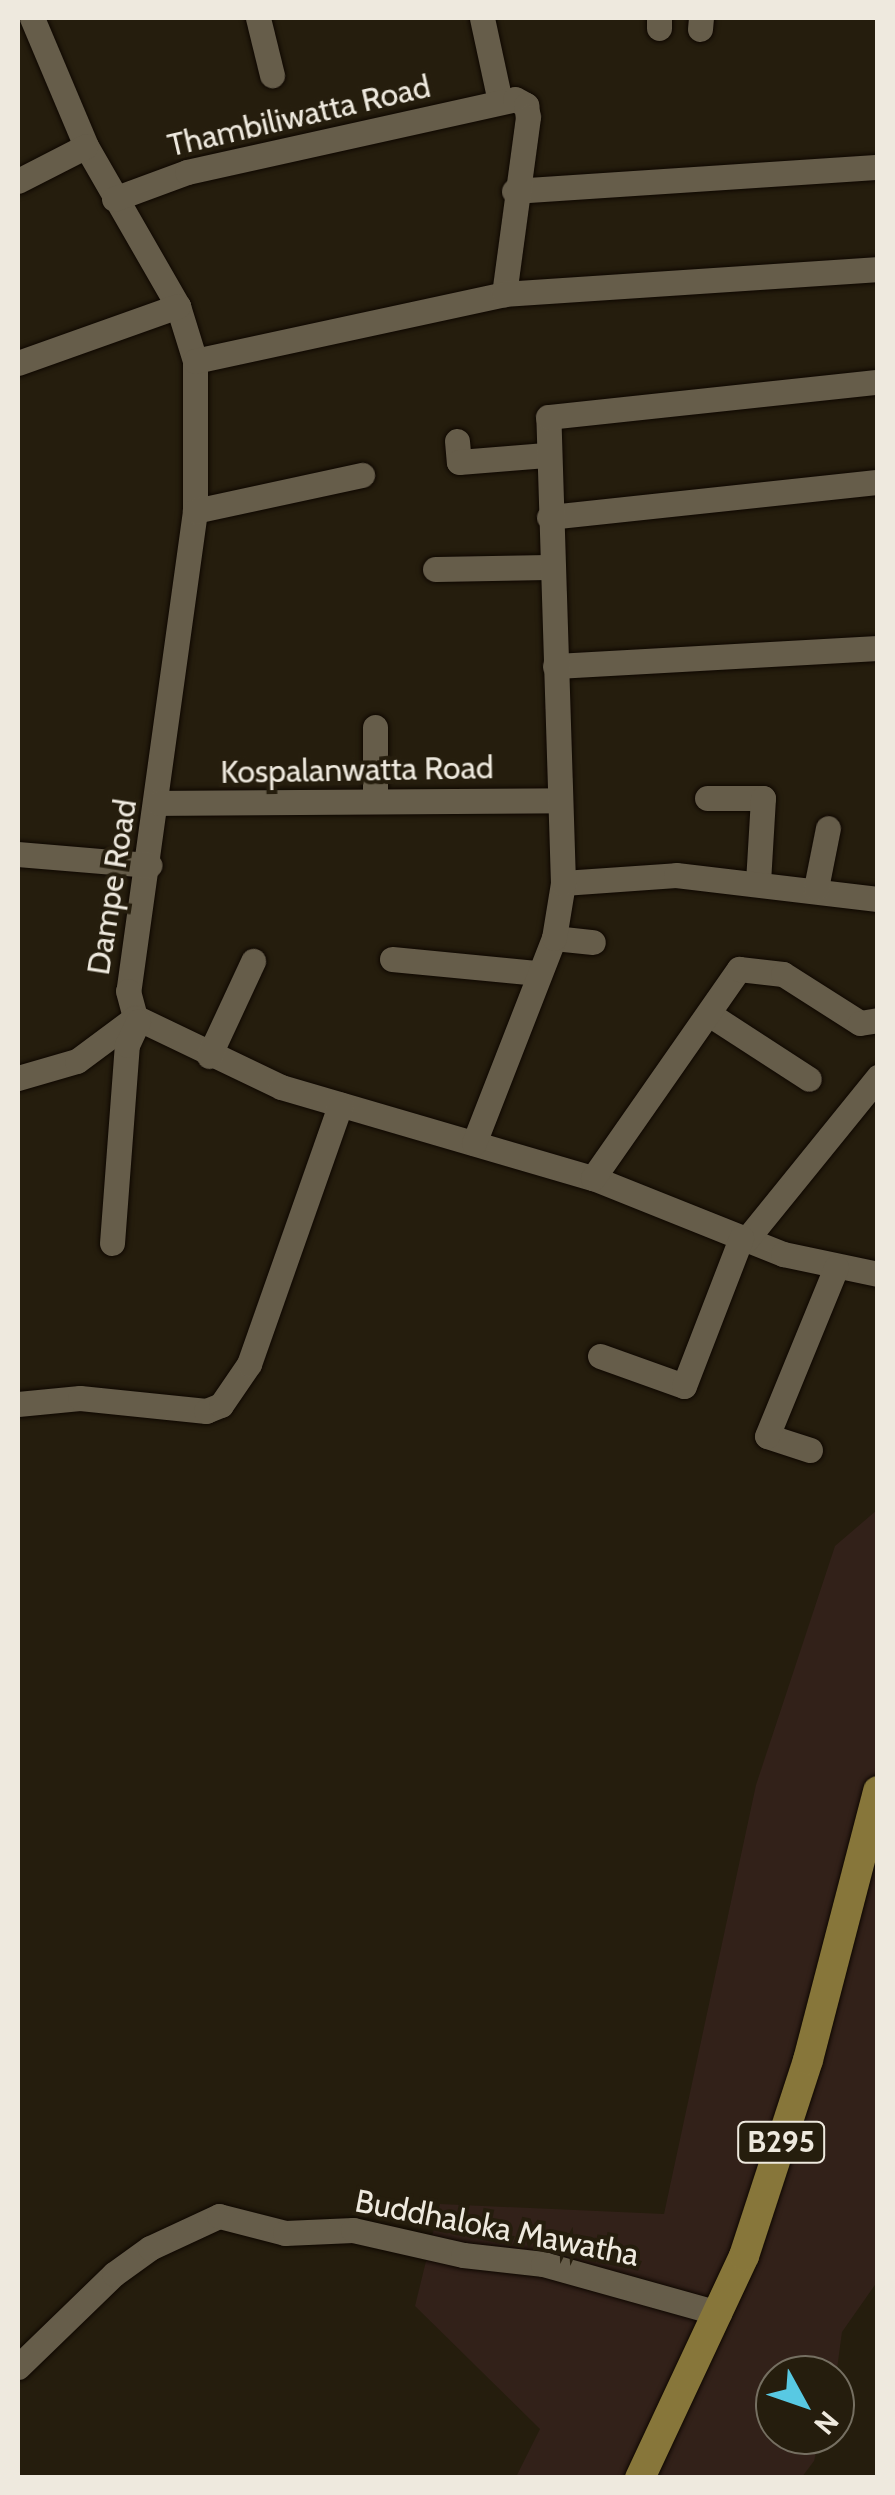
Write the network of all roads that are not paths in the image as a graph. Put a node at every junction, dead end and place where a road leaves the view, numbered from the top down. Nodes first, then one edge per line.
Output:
1 (258, 18) edge
2 (482, 18) edge
3 (37, 19) edge
4 (272, 75) dead end
5 (500, 101) junction
6 (86, 146) junction
7 (878, 167) edge
8 (18, 181) edge
9 (514, 190) junction
10 (114, 199) junction
11 (878, 269) edge
12 (504, 294) junction
13 (178, 306) junction
14 (195, 362) junction
15 (18, 363) edge
16 (878, 382) edge
17 (457, 442) dead end
18 (546, 455) junction
19 (362, 475) dead end
20 (878, 482) edge
21 (194, 511) junction
22 (549, 516) junction
23 (549, 567) junction
24 (435, 569) dead end
25 (878, 648) edge
26 (554, 666) junction
27 (375, 727) dead end
28 (707, 798) dead end
29 (557, 800) junction
30 (374, 801) junction
31 (158, 803) junction
32 (828, 828) dead end
33 (18, 854) edge
34 (150, 866) junction
35 (758, 881) junction
36 (562, 884) junction
37 (816, 888) junction
38 (878, 898) edge
39 (554, 938) junction
40 (593, 942) dead end
41 (392, 958) dead end
42 (253, 961) dead end
43 (538, 973) junction
44 (709, 1014) junction
45 (137, 1019) junction
46 (878, 1020) edge
47 (209, 1056) junction
48 (878, 1077) edge
49 (18, 1078) edge
50 (809, 1079) dead end
51 (340, 1105) junction
52 (474, 1142) junction
53 (593, 1178) junction
54 (744, 1239) junction
55 (112, 1242) dead end
56 (836, 1268) junction
57 (875, 1271) edge
58 (600, 1356) dead end
59 (18, 1404) edge
60 (810, 1450) dead end
61 (878, 1791) edge
62 (719, 2314) junction
63 (18, 2367) edge
64 (640, 2478) edge

1 - 4 street
2 - 5 street
3 - 6 street, Dampe Road
5 - 9 street
5 - 10 street, Thambiliwatta Road
6 - 8 street
6 - 10 street, Dampe Road
7 - 9 street
9 - 12 street
10 - 13 street, Dampe Road
11 - 12 street
12 - 14 street
13 - 14 street, Dampe Road
13 - 15 street
14 - 21 street, Dampe Road
16 - 18 street
17 - 18 street
18 - 22 street
19 - 21 street
20 - 22 street
21 - 31 street, Dampe Road
22 - 23 street
23 - 24 street
23 - 26 street
25 - 26 street
26 - 29 street
27 - 30 street
28 - 35 street
29 - 30 street, Kospalanwatta Road
29 - 36 street
30 - 31 street, Kospalanwatta Road
31 - 34 street, Dampe Road
32 - 37 street
33 - 34 street
34 - 45 street, Dampe Road
35 - 36 street
35 - 37 street
36 - 39 street
37 - 38 street
39 - 40 street
39 - 43 street
41 - 43 street
42 - 47 street
43 - 52 street
44 - 46 street
44 - 50 street
44 - 53 street
45 - 47 street, Dampe Road
45 - 49 street
45 - 55 street
47 - 51 street, Dampe Road
48 - 54 street
51 - 52 street, Dampe Road
51 - 59 street
52 - 53 street, Dampe Road
53 - 54 street, Dampe Road
54 - 56 street, Dampe Road
54 - 58 street
56 - 57 street, Dampe Road
56 - 60 street
61 - 62 main road, B295
62 - 63 street, Buddhaloka Mawatha
62 - 64 main road, B295

